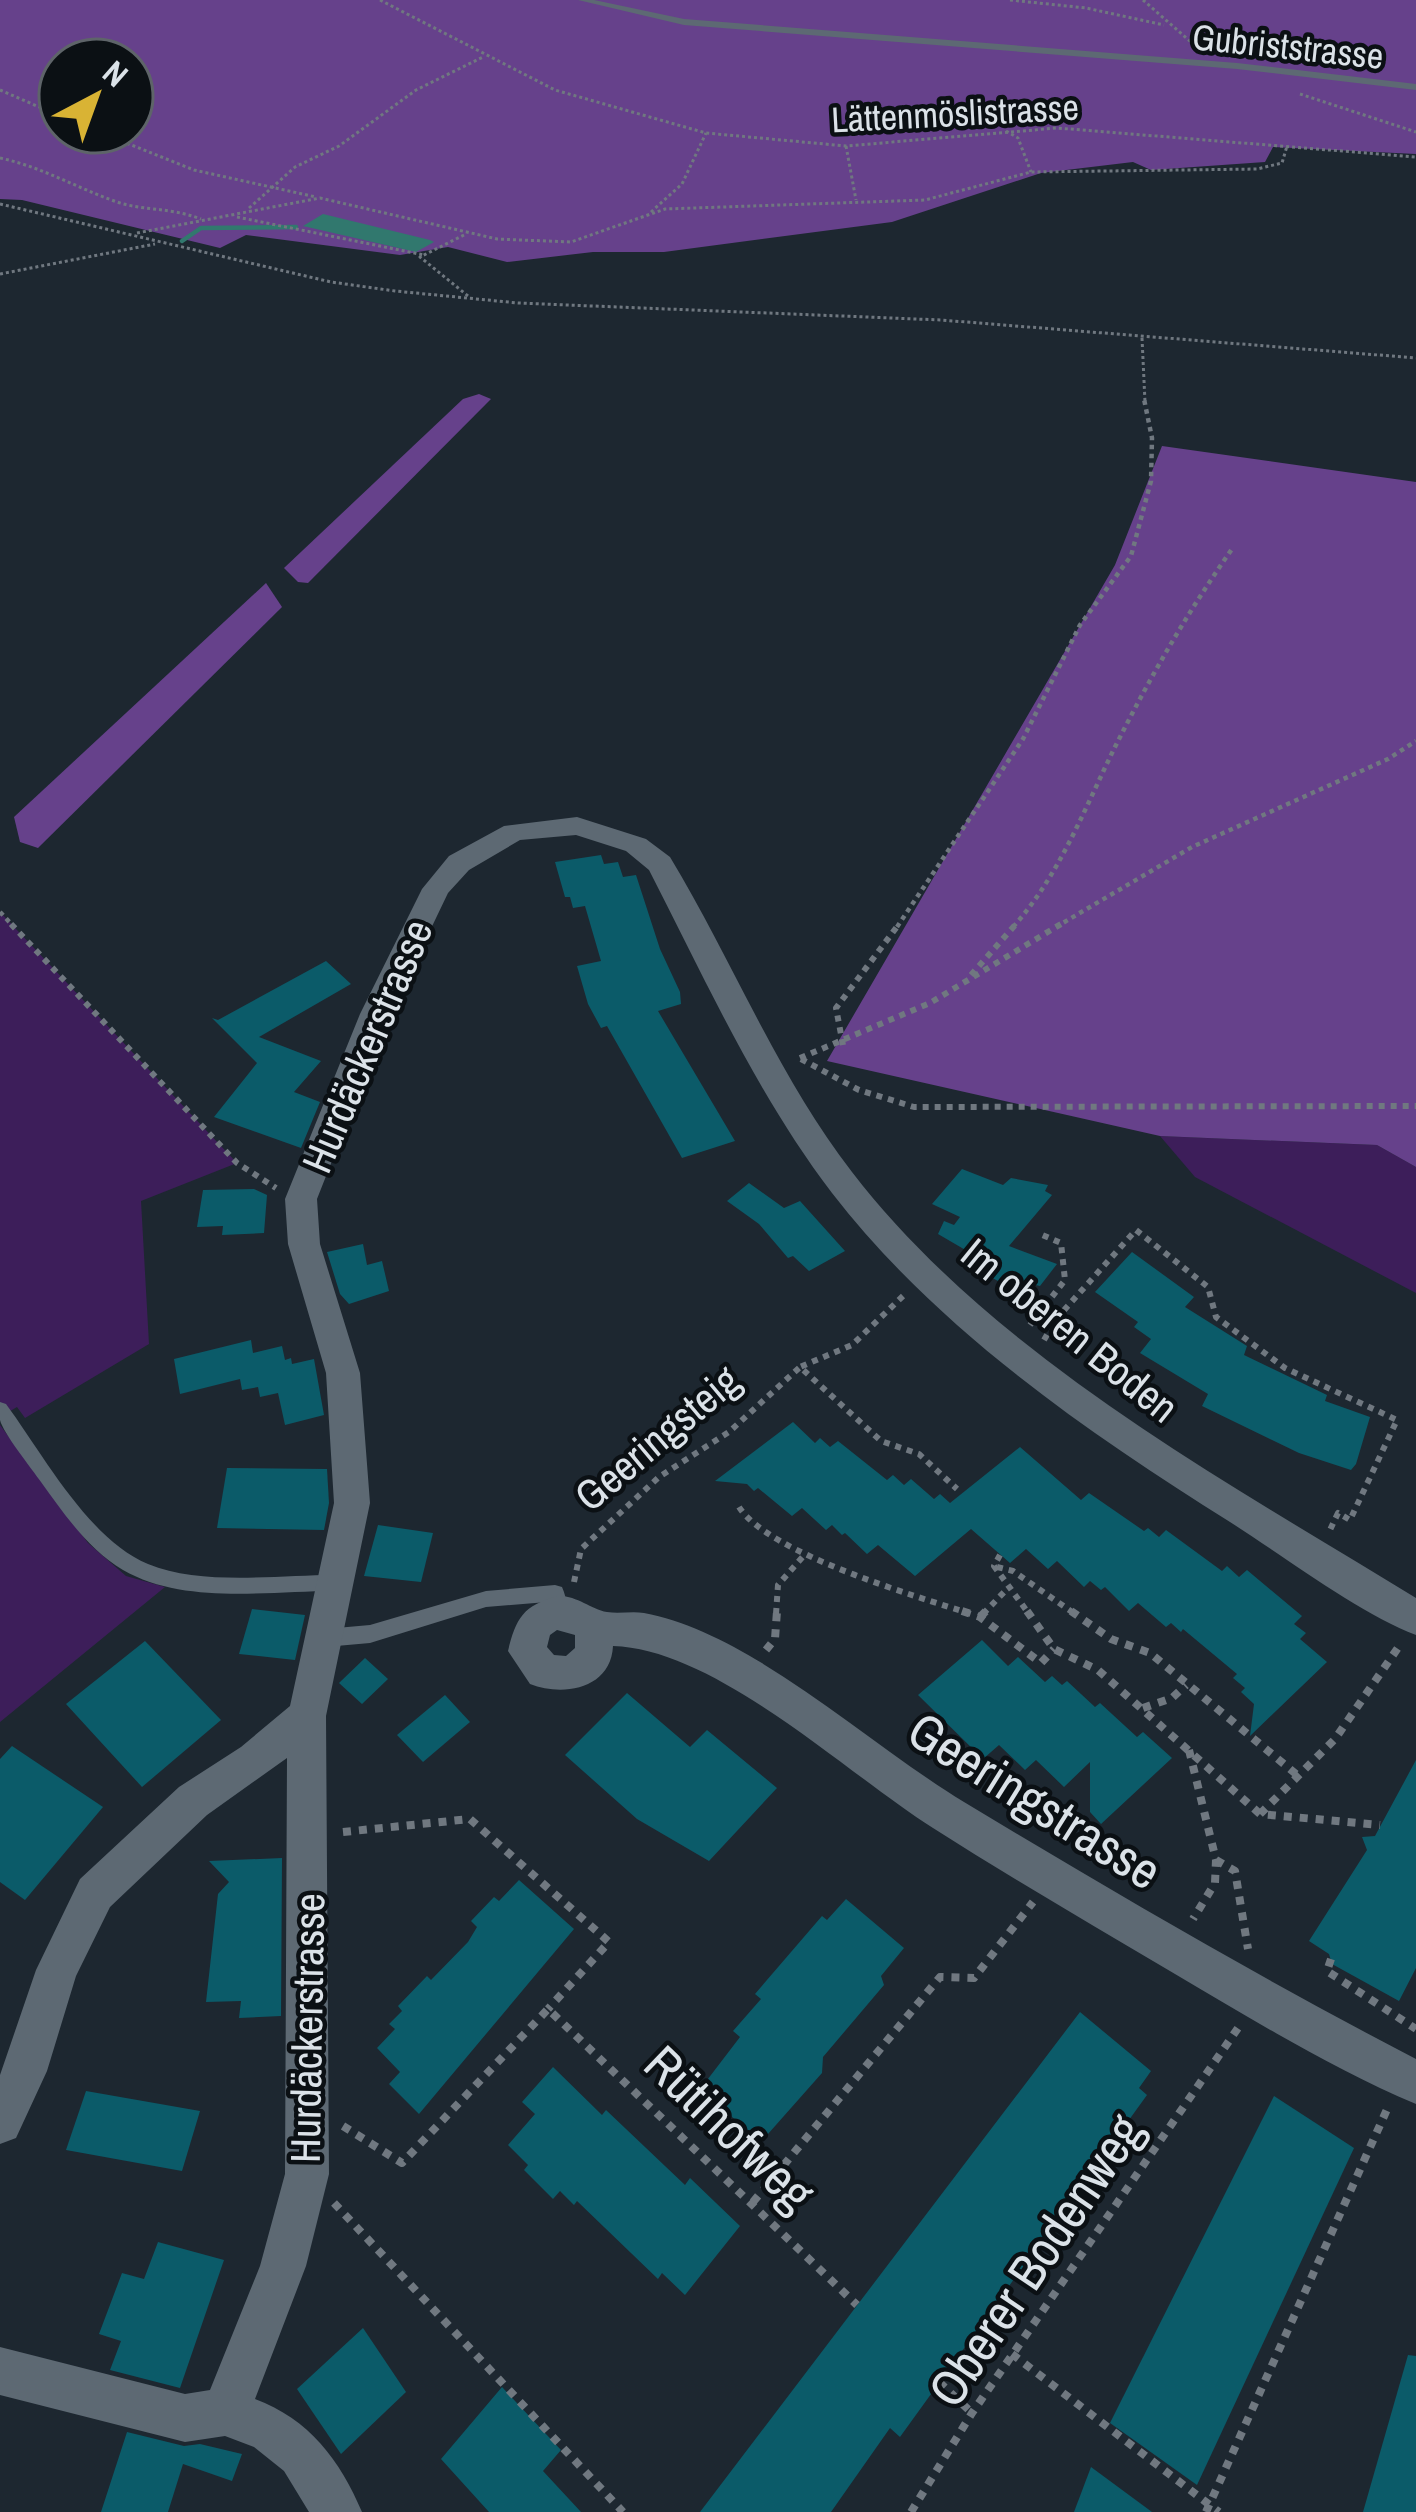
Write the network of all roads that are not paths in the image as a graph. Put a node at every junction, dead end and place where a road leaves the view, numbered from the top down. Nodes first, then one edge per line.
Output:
1 (582, 0) edge
2 (1416, 87) edge
3 (744, 1032) joint
4 (0, 1409) edge
5 (335, 1583) junction
6 (569, 1611) joint
7 (1412, 1625) edge
8 (324, 1638) junction
9 (307, 1716) junction
10 (1416, 2082) edge
11 (0, 2122) edge
12 (0, 2371) edge
13 (225, 2412) junction
14 (337, 2512) edge

1 - 2 lane, Gubriststrasse
3 - 5 street, Hurdäckerstrasse
3 - 7 street, Im oberen Boden
4 - 5 lane
5 - 8 street, Hurdäckerstrasse
6 - 8 lane
6 - 10 street, Geeringstrasse
8 - 9 street, Hurdäckerstrasse
9 - 11 street
9 - 13 street, Hurdäckerstrasse
12 - 13 street
13 - 14 street

